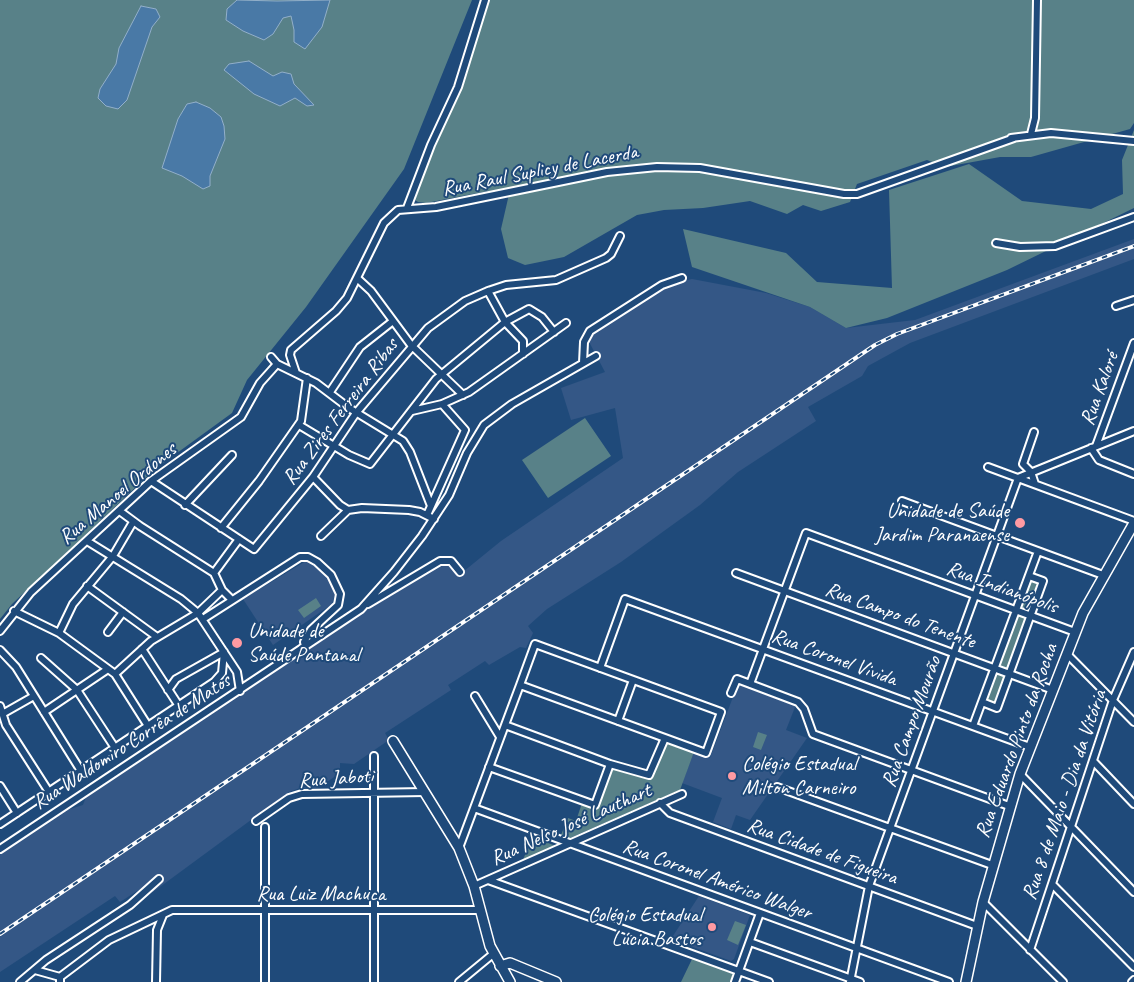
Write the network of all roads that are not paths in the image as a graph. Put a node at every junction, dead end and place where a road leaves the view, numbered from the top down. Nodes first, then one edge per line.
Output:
1 (486, 0) edge
2 (1037, 0) edge
3 (1036, 118) junction
4 (1042, 133) junction
5 (1031, 134) junction
6 (1134, 141) edge
7 (407, 208) junction
8 (1134, 217) edge
9 (620, 236) dead end
10 (996, 243) dead end
11 (682, 278) dead end
12 (358, 279) junction
13 (488, 291) junction
14 (1134, 300) edge
15 (1116, 306) dead end
16 (393, 321) junction
17 (505, 322) junction
18 (566, 323) dead end
19 (554, 332) junction
20 (1134, 343) edge
21 (411, 345) junction
22 (523, 354) junction
23 (596, 356) dead end
24 (271, 357) dead end
25 (583, 363) junction
26 (277, 364) junction
27 (296, 373) junction
28 (442, 373) junction
29 (307, 378) junction
30 (330, 392) junction
31 (463, 394) junction
32 (442, 404) junction
33 (412, 411) junction
34 (356, 412) junction
35 (299, 425) junction
36 (1134, 431) edge
37 (1034, 432) dead end
38 (393, 435) junction
39 (334, 446) junction
40 (1094, 447) junction
41 (232, 456) dead end
42 (988, 467) dead end
43 (1031, 472) junction
44 (1134, 474) edge
45 (313, 477) junction
46 (1018, 478) junction
47 (151, 481) junction
48 (1035, 484) junction
49 (902, 501) dead end
50 (185, 505) junction
51 (431, 506) junction
52 (348, 510) junction
53 (121, 512) junction
54 (427, 515) junction
55 (434, 519) junction
56 (133, 522) junction
57 (1134, 522) edge
58 (221, 528) junction
59 (321, 536) dead end
60 (997, 536) junction
61 (239, 539) junction
62 (87, 541) junction
63 (1038, 551) junction
64 (113, 556) junction
65 (460, 572) dead end
66 (214, 573) junction
67 (736, 573) dead end
68 (1103, 575) junction
69 (1029, 576) junction
70 (87, 586) junction
71 (222, 590) junction
72 (784, 591) junction
73 (975, 595) junction
74 (232, 600) junction
75 (361, 609) junction
76 (1016, 610) junction
77 (14, 611) junction
78 (123, 612) junction
79 (198, 613) junction
80 (1030, 616) junction
81 (203, 619) junction
82 (0, 631) edge
83 (108, 632) dead end
84 (1075, 632) junction
85 (60, 633) junction
86 (157, 637) junction
87 (305, 647) junction
88 (142, 649) junction
89 (762, 649) junction
90 (0, 650) edge
91 (224, 652) junction
92 (1134, 652) edge
93 (954, 654) junction
94 (1067, 654) junction
95 (40, 658) dead end
96 (600, 668) junction
97 (995, 668) junction
98 (108, 669) junction
99 (115, 674) junction
100 (1009, 674) junction
101 (633, 680) junction
102 (750, 684) junction
103 (520, 685) junction
104 (77, 690) junction
105 (168, 690) junction
106 (1053, 690) junction
107 (240, 691) junction
108 (732, 693) dead end
109 (34, 696) junction
110 (475, 696) dead end
111 (1113, 700) junction
112 (982, 702) junction
113 (0, 706) edge
114 (179, 706) junction
115 (933, 711) junction
116 (44, 712) junction
117 (4, 713) junction
118 (618, 721) junction
119 (1134, 722) edge
120 (505, 725) junction
121 (148, 726) junction
122 (973, 726) junction
123 (500, 737) junction
124 (665, 738) junction
125 (393, 741) dead end
126 (1030, 747) junction
127 (115, 748) junction
128 (374, 756) dead end
129 (1093, 761) junction
130 (610, 764) junction
131 (489, 767) junction
132 (912, 770) junction
133 (81, 771) junction
134 (1020, 774) junction
135 (0, 786) edge
136 (777, 787) dead end
137 (49, 792) junction
138 (374, 792) junction
139 (425, 792) junction
140 (682, 794) dead end
141 (660, 803) junction
142 (1134, 804) edge
143 (1009, 806) junction
144 (474, 808) junction
145 (17, 813) junction
146 (256, 821) dead end
147 (0, 824) edge
148 (265, 827) dead end
149 (1071, 827) junction
150 (890, 828) junction
151 (570, 843) junction
152 (459, 848) junction
153 (0, 849) edge
154 (992, 865) junction
155 (159, 879) dead end
156 (488, 880) junction
157 (1052, 884) junction
158 (474, 886) junction
159 (869, 886) junction
160 (1134, 892) edge
161 (982, 902) junction
162 (265, 910) junction
163 (374, 910) junction
164 (481, 910) junction
165 (760, 913) junction
166 (163, 914) junction
167 (977, 926) junction
168 (750, 942) junction
169 (857, 948) junction
170 (1030, 950) junction
171 (494, 954) junction
172 (500, 966) junction
173 (1134, 966) edge
174 (35, 970) junction
175 (739, 971) junction
176 (1053, 972) junction
177 (60, 980) edge
178 (851, 980) edge
179 (20, 982) edge
180 (156, 982) edge
181 (265, 982) edge
182 (374, 982) edge
183 (459, 982) edge
184 (510, 982) edge
185 (556, 982) edge
186 (735, 982) edge
187 (769, 982) edge
188 (860, 982) edge
189 (949, 982) edge
190 (966, 982) edge
191 (1052, 982) edge
192 (1063, 982) edge

1 - 7 street
2 - 3 street
3 - 4 street
3 - 5 street
4 - 5 street, Rua Raul Suplicy de Lacerda
4 - 6 street, Rua Raul Suplicy de Lacerda
5 - 7 street, Rua Raul Suplicy de Lacerda
7 - 12 street
8 - 10 street
9 - 13 street, Rua Zires Ferreira Ribas
11 - 25 street
12 - 16 street
12 - 27 street
13 - 17 street
13 - 21 street, Rua Zires Ferreira Ribas
14 - 15 street
16 - 21 street
16 - 30 street
17 - 19 street
17 - 22 street
17 - 28 street
18 - 19 street
19 - 22 street
20 - 40 street, Rua Kaloré
21 - 28 street
21 - 34 street, Rua Zires Ferreira Ribas
22 - 31 street
23 - 25 street, Rua Waldomiro Corrêa de Matos
24 - 26 street
25 - 55 street, Rua Waldomiro Corrêa de Matos
26 - 27 street
26 - 47 street, Rua Manoel Ordones
27 - 29 street
28 - 31 street
28 - 33 street
29 - 30 street
29 - 35 street
30 - 34 street
31 - 32 street
32 - 33 street
32 - 51 street
33 - 38 street
34 - 38 street
34 - 39 street, Rua Zires Ferreira Ribas
35 - 39 street
35 - 58 street
36 - 40 street
37 - 43 street
38 - 39 street
38 - 51 street
39 - 45 street, Rua Zires Ferreira Ribas
40 - 43 street
40 - 44 street
41 - 50 street
42 - 46 street
43 - 46 street
43 - 48 street
45 - 52 street
45 - 61 street, Rua Zires Ferreira Ribas
46 - 48 street
46 - 60 street, Rua Campo Mourão
47 - 50 street
47 - 53 street, Rua Manoel Ordones
48 - 57 street
49 - 60 street
50 - 58 street
51 - 54 street
52 - 54 street
52 - 59 street
53 - 56 street
53 - 62 street, Rua Manoel Ordones
54 - 55 street
55 - 75 street, Rua Waldomiro Corrêa de Matos
56 - 64 street
56 - 66 street
57 - 68 main road, Rua Eduardo Pinto da Rocha
58 - 61 street
60 - 63 street
60 - 73 street, Rua Campo Mourão
61 - 66 street
62 - 64 street
62 - 77 street, Rua Manoel Ordones
63 - 68 street
63 - 69 street
64 - 70 street
64 - 79 street
65 - 75 street
66 - 71 street
67 - 72 street, Rua Campo do Tenente
68 - 84 main road, Rua Eduardo Pinto da Rocha
69 - 76 street
69 - 80 street
70 - 78 street
70 - 85 street
71 - 74 street
71 - 79 street
72 - 73 street, Rua Indianópolis
72 - 89 street
72 - 93 street, Rua Campo do Tenente
73 - 76 street, Rua Indianópolis
73 - 93 street, Rua Campo Mourão
74 - 81 street
74 - 87 street
75 - 87 street, Rua Waldomiro Corrêa de Matos
76 - 80 street, Rua Indianópolis
76 - 97 street
77 - 82 street, Rua Manoel Ordones
77 - 85 street
78 - 83 street
78 - 86 street
79 - 81 street
79 - 86 street
80 - 84 street, Rua Indianópolis
80 - 100 street
81 - 91 street
84 - 94 main road, Rua Eduardo Pinto da Rocha
85 - 98 street
86 - 88 street
87 - 107 street, Rua Waldomiro Corrêa de Matos
88 - 99 street
88 - 105 street
89 - 96 street, Rua Coronel Vivida
89 - 102 street
89 - 115 street, Rua Coronel Vivida
90 - 109 street
91 - 105 street
91 - 107 street
91 - 114 street
92 - 111 street, Rua 8 de Maio - Dia da Vitória
93 - 97 street, Rua Campo do Tenente
93 - 115 street, Rua Campo Mourão
94 - 106 main road, Rua Eduardo Pinto da Rocha
94 - 111 street
95 - 104 street
96 - 101 street
96 - 103 street
97 - 100 street, Rua Campo do Tenente
97 - 112 street
98 - 99 street
98 - 104 street
99 - 121 street
100 - 106 street, Rua Campo do Tenente
100 - 112 street
101 - 118 street
101 - 124 street
102 - 108 street
102 - 132 street
103 - 118 street
103 - 120 street
104 - 116 street
104 - 127 street
105 - 114 street
106 - 126 main road, Rua Eduardo Pinto da Rocha
107 - 153 street, Rua Waldomiro Corrêa de Matos
109 - 116 street
109 - 117 street
110 - 123 street
111 - 119 street
111 - 129 street, Rua 8 de Maio - Dia da Vitória
112 - 122 street
113 - 117 street
114 - 121 street
115 - 122 street, Rua Coronel Vivida
115 - 132 street, Rua Campo Mourão
116 - 133 street
117 - 137 street
118 - 124 street
120 - 123 street
120 - 130 street
121 - 127 street
122 - 126 street, Rua Coronel Vivida
123 - 131 street
124 - 130 street
125 - 139 main road
126 - 134 main road, Rua Eduardo Pinto da Rocha
127 - 133 street
128 - 138 street
129 - 142 street
129 - 149 street, Rua 8 de Maio - Dia da Vitória
130 - 131 street
131 - 144 street
132 - 143 street
132 - 150 street, Rua Campo Mourão
133 - 137 street
134 - 143 main road, Rua Eduardo Pinto da Rocha
134 - 149 street
135 - 145 street
136 - 150 street
137 - 145 street
138 - 139 street, Rua Jaboti
138 - 146 street, Rua Jaboti
138 - 163 street
139 - 152 main road
140 - 141 street, Rua Nelso José Lauthart
141 - 151 street, Rua Nelso José Lauthart
141 - 159 street, Rua Cidade de Figueira
143 - 154 main road, Rua Eduardo Pinto da Rocha
144 - 151 street, Rua Coronel Américo Walger
144 - 152 street
145 - 147 street
148 - 162 street
149 - 157 street, Rua 8 de Maio - Dia da Vitória
149 - 160 street
150 - 154 street
150 - 159 street, Rua Campo Mourão
151 - 156 street, Rua Nelso José Lauthart
151 - 165 street, Rua Coronel Américo Walger
152 - 158 main road
154 - 161 main road, Rua Eduardo Pinto da Rocha
155 - 174 street
156 - 158 street, Rua Nelso José Lauthart
156 - 175 street
157 - 170 street, Rua 8 de Maio - Dia da Vitória
157 - 173 street
158 - 164 main road
159 - 167 street, Rua Cidade de Figueira
159 - 169 street, Rua Campo Mourão
161 - 167 main road, Rua Eduardo Pinto da Rocha
161 - 170 street
162 - 163 street, Rua Luiz Machuca
162 - 166 street, Rua Luiz Machuca
162 - 181 street
163 - 164 street, Rua Luiz Machuca
163 - 182 street
164 - 171 main road
165 - 168 street
165 - 169 street, Rua Coronel Américo Walger
166 - 177 street, Rua Luiz Machuca
166 - 180 street
167 - 190 main road, Rua Eduardo Pinto da Rocha
168 - 175 street
168 - 178 street
169 - 178 street, Rua Campo Mourão
169 - 189 street, Rua Coronel Américo Walger
170 - 176 street
171 - 172 main road
171 - 183 street
172 - 184 main road
172 - 185 main road
174 - 177 street
174 - 179 street
175 - 186 street
175 - 187 street
176 - 191 street
176 - 192 street
178 - 188 street

